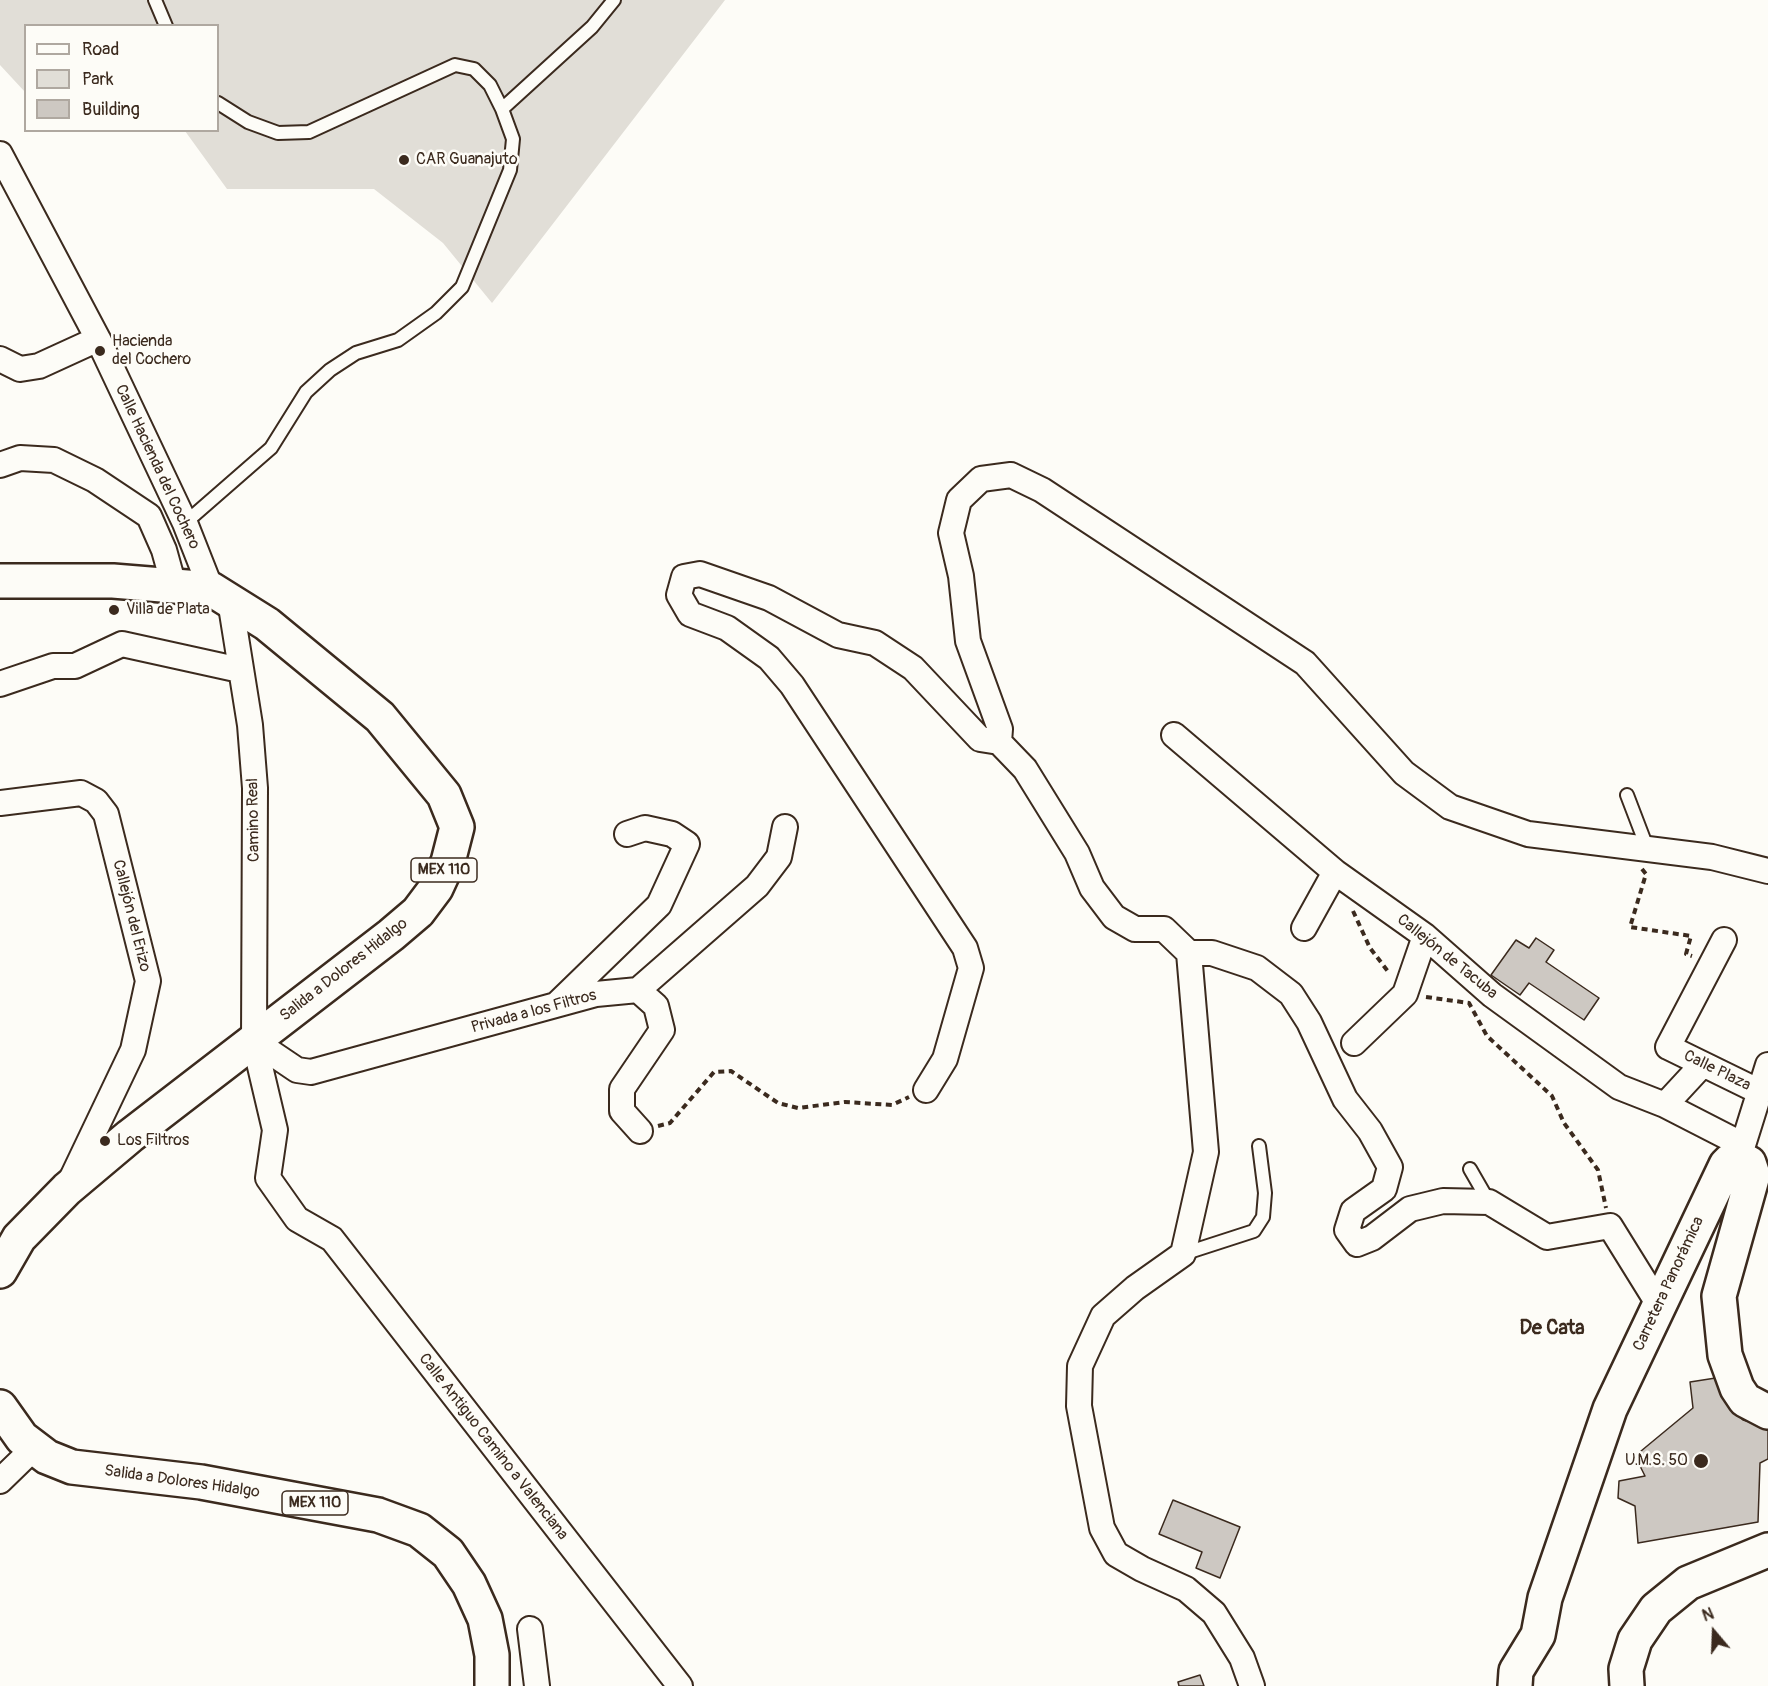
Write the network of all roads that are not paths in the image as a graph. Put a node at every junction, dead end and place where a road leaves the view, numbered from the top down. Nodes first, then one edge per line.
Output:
1 (155, 0) edge
2 (614, 0) edge
3 (165, 24) edge
4 (219, 104) edge
5 (502, 109) junction
6 (0, 154) edge
7 (98, 339) junction
8 (0, 359) edge
9 (0, 465) edge
10 (184, 523) junction
11 (0, 581) edge
12 (174, 586) junction
13 (220, 595) junction
14 (240, 670) junction
15 (0, 684) edge
16 (1174, 735) dead end
17 (999, 742) junction
18 (1627, 795) dead end
19 (0, 803) edge
20 (785, 827) dead end
21 (627, 834) dead end
22 (1648, 850) junction
23 (1768, 871) edge
24 (1335, 872) junction
25 (1304, 928) dead end
26 (1425, 936) junction
27 (1724, 940) dead end
28 (1189, 952) junction
29 (639, 990) junction
30 (555, 1005) junction
31 (254, 1041) junction
32 (1354, 1043) dead end
33 (1702, 1065) junction
34 (1768, 1065) edge
35 (926, 1090) road end
36 (1760, 1092) junction
37 (1665, 1105) junction
38 (639, 1131) road end
39 (1259, 1146) dead end
40 (1739, 1152) junction
41 (1470, 1169) dead end
42 (67, 1189) junction
43 (1489, 1202) junction
44 (1183, 1254) junction
45 (0, 1271) edge
46 (1659, 1305) junction
47 (0, 1407) edge
48 (1768, 1412) edge
49 (35, 1448) junction
50 (0, 1481) edge
51 (1768, 1550) edge
52 (530, 1629) dead end
53 (542, 1684) edge
54 (492, 1686) edge
55 (680, 1686) edge
56 (1252, 1686) edge
57 (1515, 1686) edge
58 (1627, 1686) edge

1 - 3 lane
2 - 5 lane
4 - 5 lane
5 - 10 lane
6 - 7 street, Calle Hacienda del Cochero
7 - 8 street
7 - 10 street, Calle Hacienda del Cochero
9 - 12 street
10 - 13 street, Calle Hacienda del Cochero
11 - 12 main road, Salida a Dolores Hidalgo / MEX 110
12 - 13 main road, Salida a Dolores Hidalgo / MEX 110
13 - 14 street, Camino Real
13 - 31 main road, Salida a Dolores Hidalgo / MEX 110
14 - 15 street
14 - 31 street, Camino Real
16 - 24 street, Callejón de Tacuba
17 - 22 street
17 - 28 street
17 - 35 street
18 - 22 lane
19 - 42 street, Callejón del Erizo
20 - 29 street
21 - 30 street
22 - 23 street
24 - 25 street
24 - 26 street, Callejón de Tacuba
26 - 32 street
26 - 37 street, Callejón de Tacuba
27 - 33 street, Calle Plaza
28 - 43 street
28 - 44 street
29 - 30 street, Privada a los Filtros
29 - 38 street
30 - 31 street, Privada a los Filtros
31 - 42 main road, Salida a Dolores Hidalgo / MEX 110
31 - 55 street, Calle Antiguo Camino a Valenciana
33 - 36 street, Calle Plaza
33 - 37 street
34 - 36 street
36 - 40 street
37 - 40 street, Callejón de Tacuba
39 - 44 lane
40 - 46 main road, Carretera Panorámica
40 - 48 main road
41 - 43 lane
42 - 45 main road, Salida a Dolores Hidalgo / MEX 110
43 - 46 street
44 - 56 street
46 - 57 main road, Carretera Panorámica
47 - 49 main road, Salida a Dolores Hidalgo / MEX 110
49 - 50 street
49 - 54 main road, Salida a Dolores Hidalgo / MEX 110
51 - 58 main road
52 - 53 street

